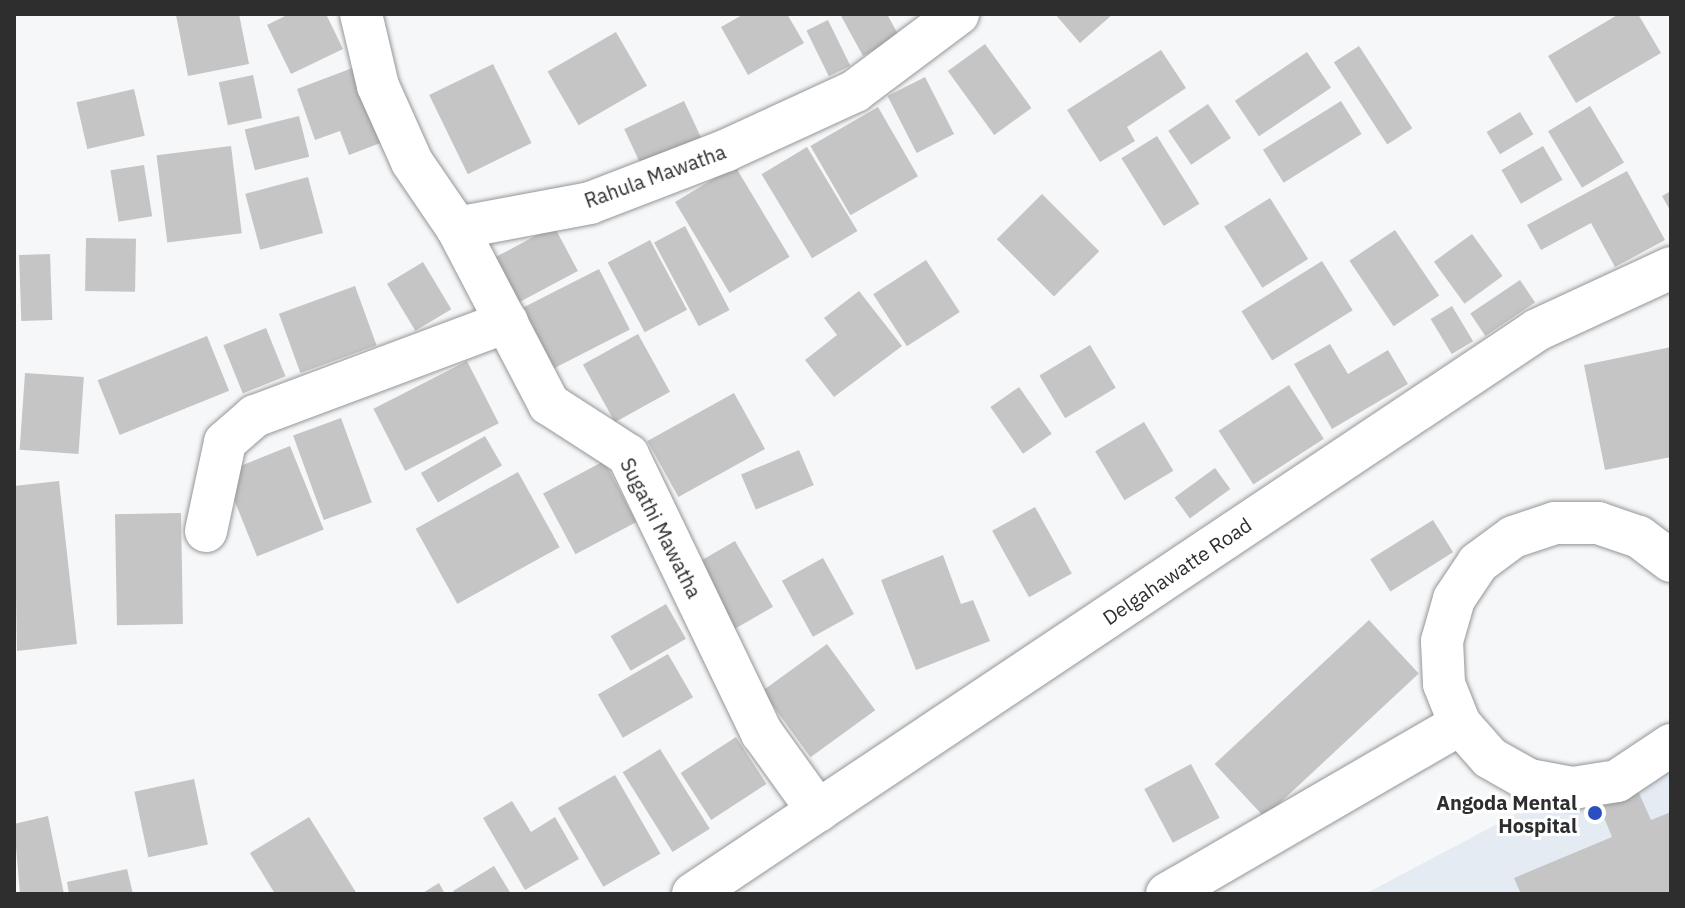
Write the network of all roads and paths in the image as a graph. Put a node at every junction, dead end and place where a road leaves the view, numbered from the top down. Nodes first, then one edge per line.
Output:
1 (361, 14) edge
2 (958, 14) edge
3 (457, 228) junction
4 (1671, 268) edge
5 (507, 322) junction
6 (206, 531) dead end
7 (1671, 561) edge
8 (1460, 724) junction
9 (1671, 745) edge
10 (818, 811) junction
11 (693, 894) edge
12 (1167, 894) edge

1 - 3 street
2 - 3 street, Rahula Mawatha
3 - 5 street, Sugathi Mawatha
4 - 10 street, Delgahawatte Road
5 - 6 street
5 - 10 street, Sugathi Mawatha
7 - 8 street
8 - 9 street
8 - 12 street
10 - 11 street, Delgahawatte Road

